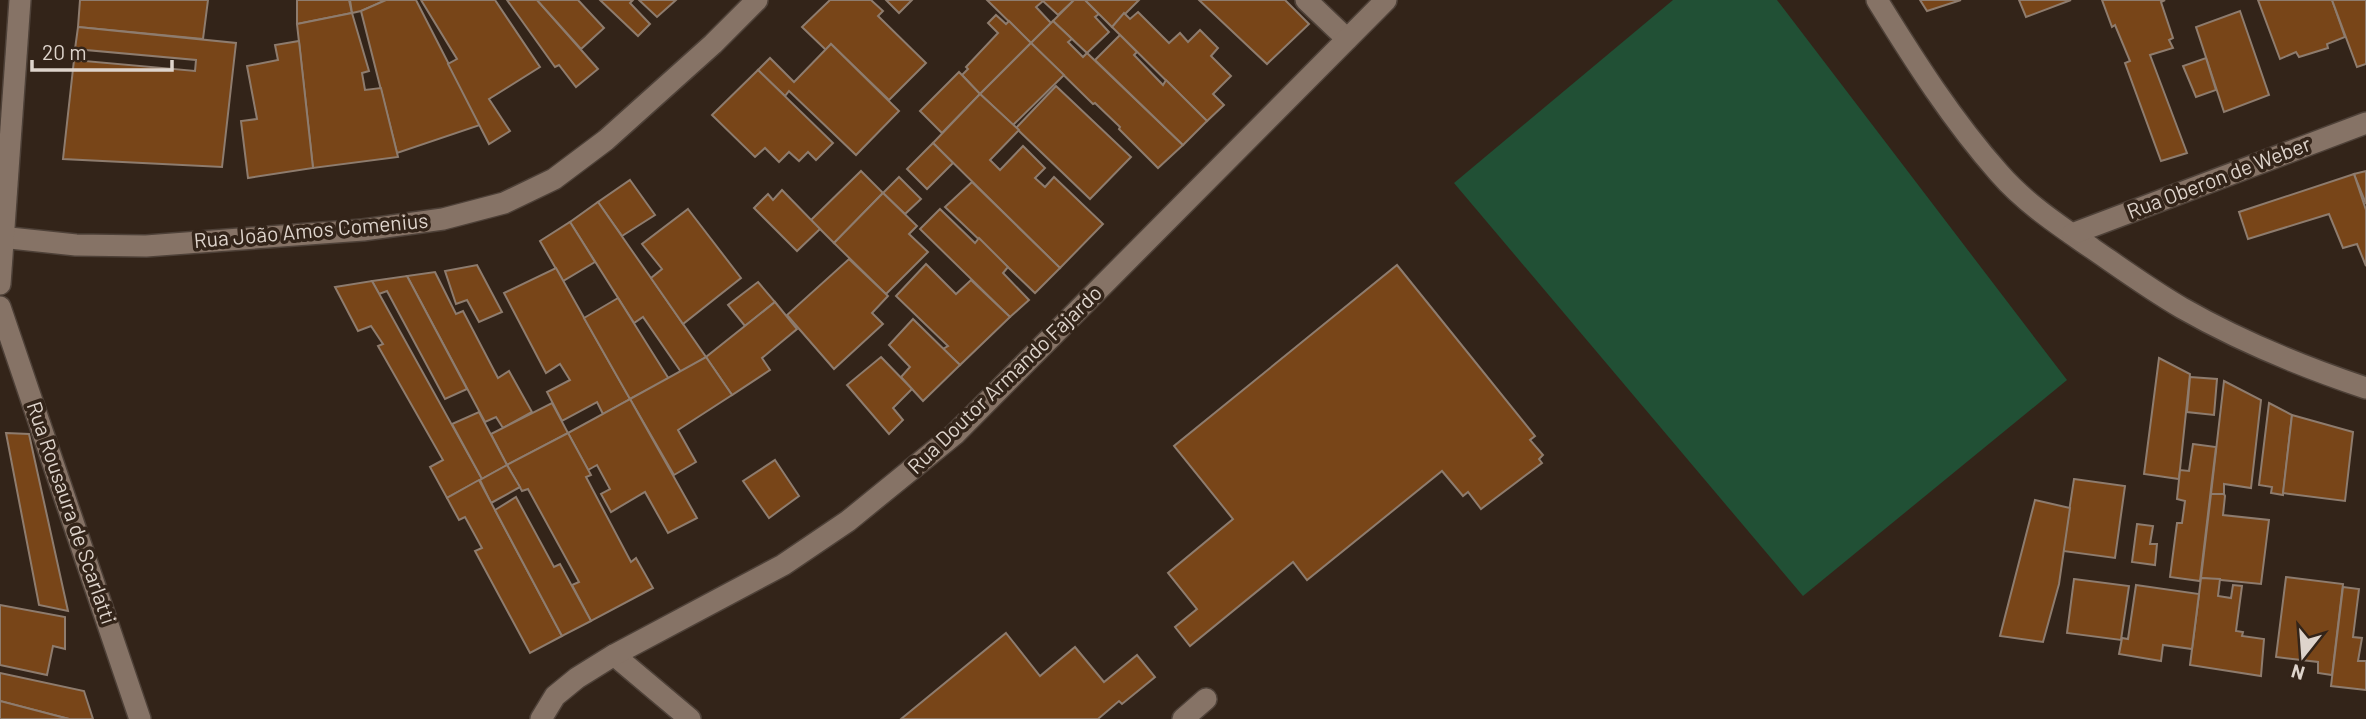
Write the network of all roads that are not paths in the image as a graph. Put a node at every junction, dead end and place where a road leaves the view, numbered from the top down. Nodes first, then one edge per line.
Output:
1 (20, 0) edge
2 (757, 0) edge
3 (1306, 0) edge
4 (1386, 0) edge
5 (1877, 0) edge
6 (1347, 39) junction
7 (2366, 123) edge
8 (2072, 234) junction
9 (2, 238) edge
10 (0, 284) edge
11 (0, 307) edge
12 (2366, 388) edge
13 (614, 655) junction
14 (1206, 699) dead end
15 (140, 719) edge
16 (541, 719) edge
17 (690, 719) edge
18 (1183, 719) edge

1 - 9 street
2 - 9 street, Rua João Amos Comenius
3 - 6 street
4 - 6 street, Rua Doutor Armando Fajardo
5 - 8 street
6 - 13 street, Rua Doutor Armando Fajardo
7 - 8 street, Rua Oberon de Weber
8 - 12 street
9 - 10 street
11 - 15 street, Rua Rousaura de Scarlatti
13 - 16 street, Rua Doutor Armando Fajardo
13 - 17 street
14 - 18 street

